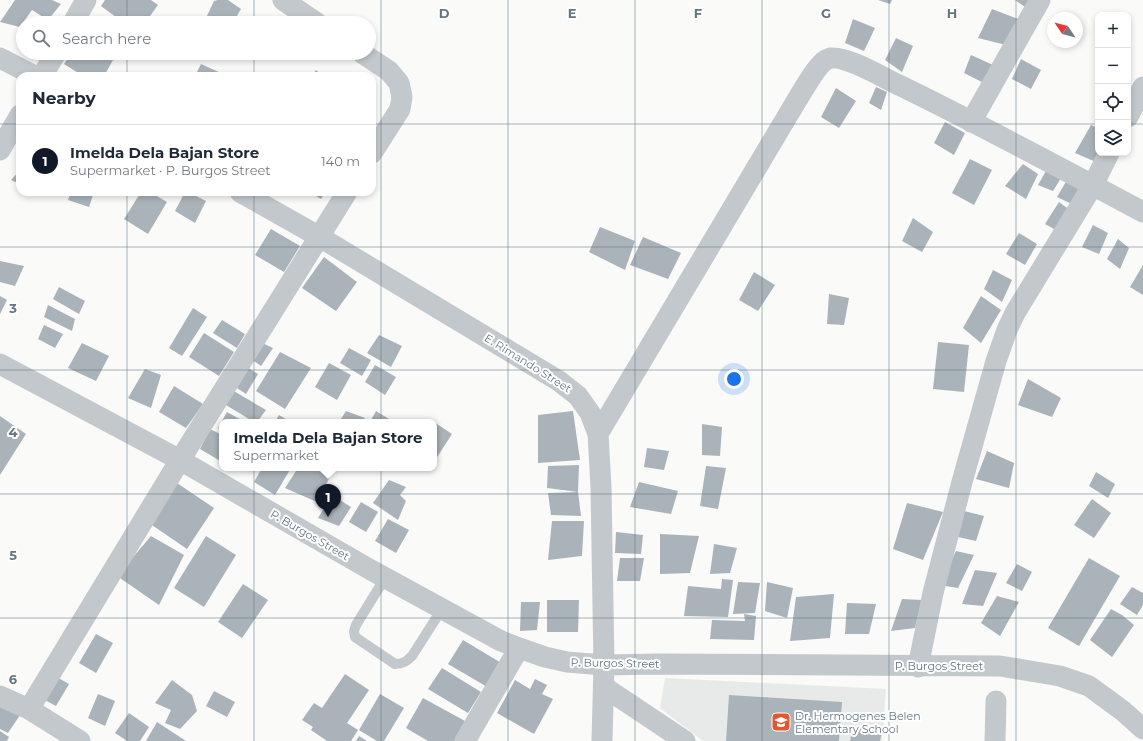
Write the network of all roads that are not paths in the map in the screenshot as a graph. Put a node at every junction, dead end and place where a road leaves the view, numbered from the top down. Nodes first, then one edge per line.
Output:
1 (86, 0) edge
2 (283, 0) edge
3 (1040, 0) edge
4 (77, 16) edge
5 (307, 16) edge
6 (0, 58) edge
7 (52, 60) edge
8 (372, 60) edge
9 (27, 72) edge
10 (44, 72) edge
11 (1143, 87) edge
12 (1131, 111) edge
13 (16, 122) edge
14 (971, 122) junction
15 (376, 147) edge
16 (0, 150) edge
17 (1108, 156) edge
18 (1093, 185) junction
19 (247, 196) edge
20 (344, 196) edge
21 (1143, 212) edge
22 (318, 236) junction
23 (0, 364) edge
24 (598, 434) junction
25 (180, 460) junction
26 (385, 578) junction
27 (442, 609) junction
28 (519, 648) junction
29 (604, 665) junction
30 (918, 666) junction
31 (604, 687) junction
32 (0, 696) edge
33 (996, 702) dead end
34 (29, 709) junction
35 (1143, 729) edge
36 (80, 741) edge
37 (465, 741) edge
38 (602, 741) edge
39 (685, 741) edge
40 (995, 741) edge

1 - 4 street
2 - 5 street
3 - 14 street
6 - 9 street
7 - 10 street
8 - 15 street
11 - 12 street
13 - 16 street
14 - 18 street
14 - 24 street
17 - 18 street
18 - 21 street
18 - 30 street
19 - 22 street, E. Rimando Street
20 - 22 street
22 - 24 street, E. Rimando Street
22 - 25 street
23 - 25 street, P. Burgos Street
24 - 29 street, E. Rimando Street
25 - 26 street, P. Burgos Street
25 - 34 street
26 - 27 street, P. Burgos Street
26 - 27 lane
27 - 28 street, P. Burgos Street
28 - 29 street, P. Burgos Street
28 - 37 street
29 - 30 street, P. Burgos Street
29 - 31 street, E. Rimando Street
30 - 35 street, P. Burgos Street
31 - 38 street, E. Rimando Street
31 - 39 street
32 - 34 street
33 - 40 street
34 - 36 street

